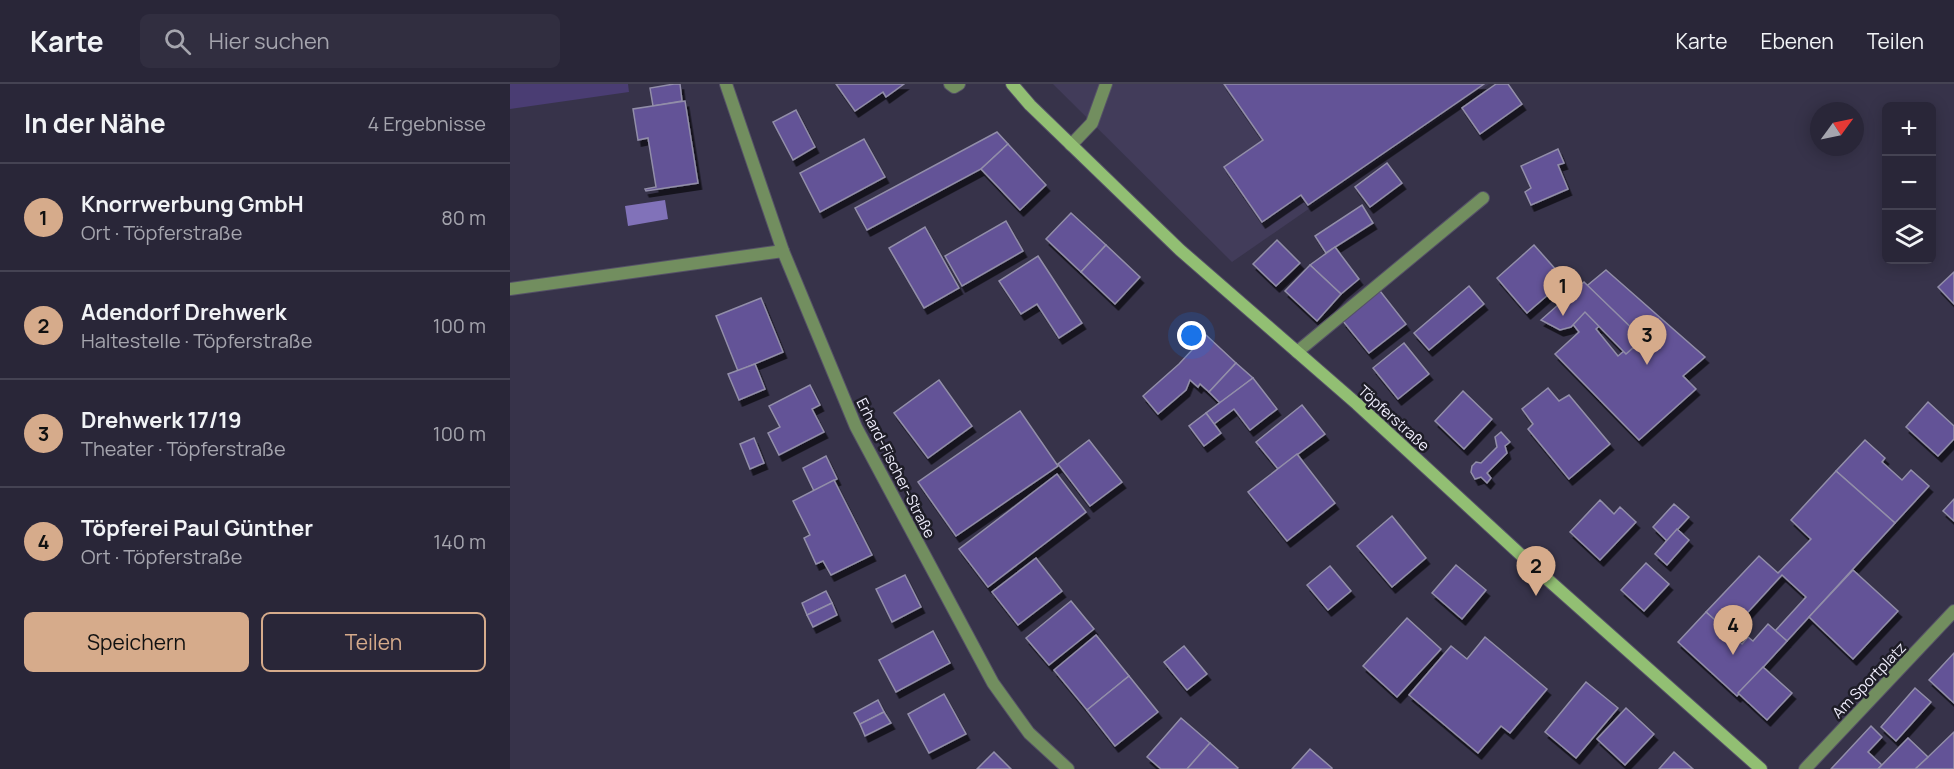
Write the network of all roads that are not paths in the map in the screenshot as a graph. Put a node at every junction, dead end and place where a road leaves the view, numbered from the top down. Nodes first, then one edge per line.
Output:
1 (726, 84) edge
2 (1012, 84) edge
3 (1106, 84) edge
4 (1071, 145) junction
5 (1483, 198) dead end
6 (783, 251) junction
7 (510, 289) edge
8 (1297, 352) junction
9 (1954, 611) edge
10 (1068, 769) edge
11 (1761, 769) edge
12 (1805, 769) edge

1 - 6 street, Erhard-Fischer-Straße
2 - 4 main road, Töpferstraße
3 - 4 street
4 - 8 main road, Töpferstraße
5 - 8 street
6 - 7 street
6 - 10 street, Erhard-Fischer-Straße
8 - 11 main road, Töpferstraße
9 - 12 street, Am Sportplatz

